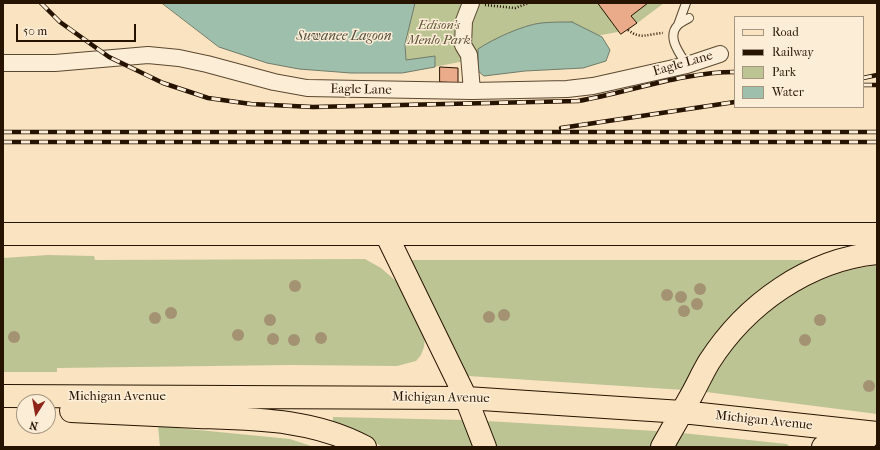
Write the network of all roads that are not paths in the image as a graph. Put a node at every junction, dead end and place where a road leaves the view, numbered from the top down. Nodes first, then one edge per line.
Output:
1 (471, 3) edge
2 (686, 3) edge
3 (689, 18) dead end
4 (678, 25) junction
5 (720, 54) dead end
6 (3, 63) edge
7 (687, 65) junction
8 (472, 91) junction
9 (3, 234) edge
10 (386, 234) junction
11 (877, 234) edge
12 (877, 253) edge
13 (8, 396) edge
14 (466, 398) junction
15 (56, 408) edge
16 (682, 412) junction
17 (877, 433) edge
18 (877, 436) edge
19 (365, 447) edge
20 (485, 447) edge
21 (662, 447) edge
22 (823, 447) edge

1 - 8 street
2 - 4 lane
3 - 4 lane
4 - 7 lane
5 - 7 street, Eagle Lane
6 - 8 street, Eagle Lane
7 - 8 street, Eagle Lane
9 - 10 main road
10 - 11 main road
10 - 14 main road
12 - 16 main road
13 - 14 main road, Michigan Avenue
14 - 16 main road, Michigan Avenue
14 - 20 main road
15 - 19 main road
16 - 17 main road, Michigan Avenue
16 - 21 main road
18 - 22 main road

